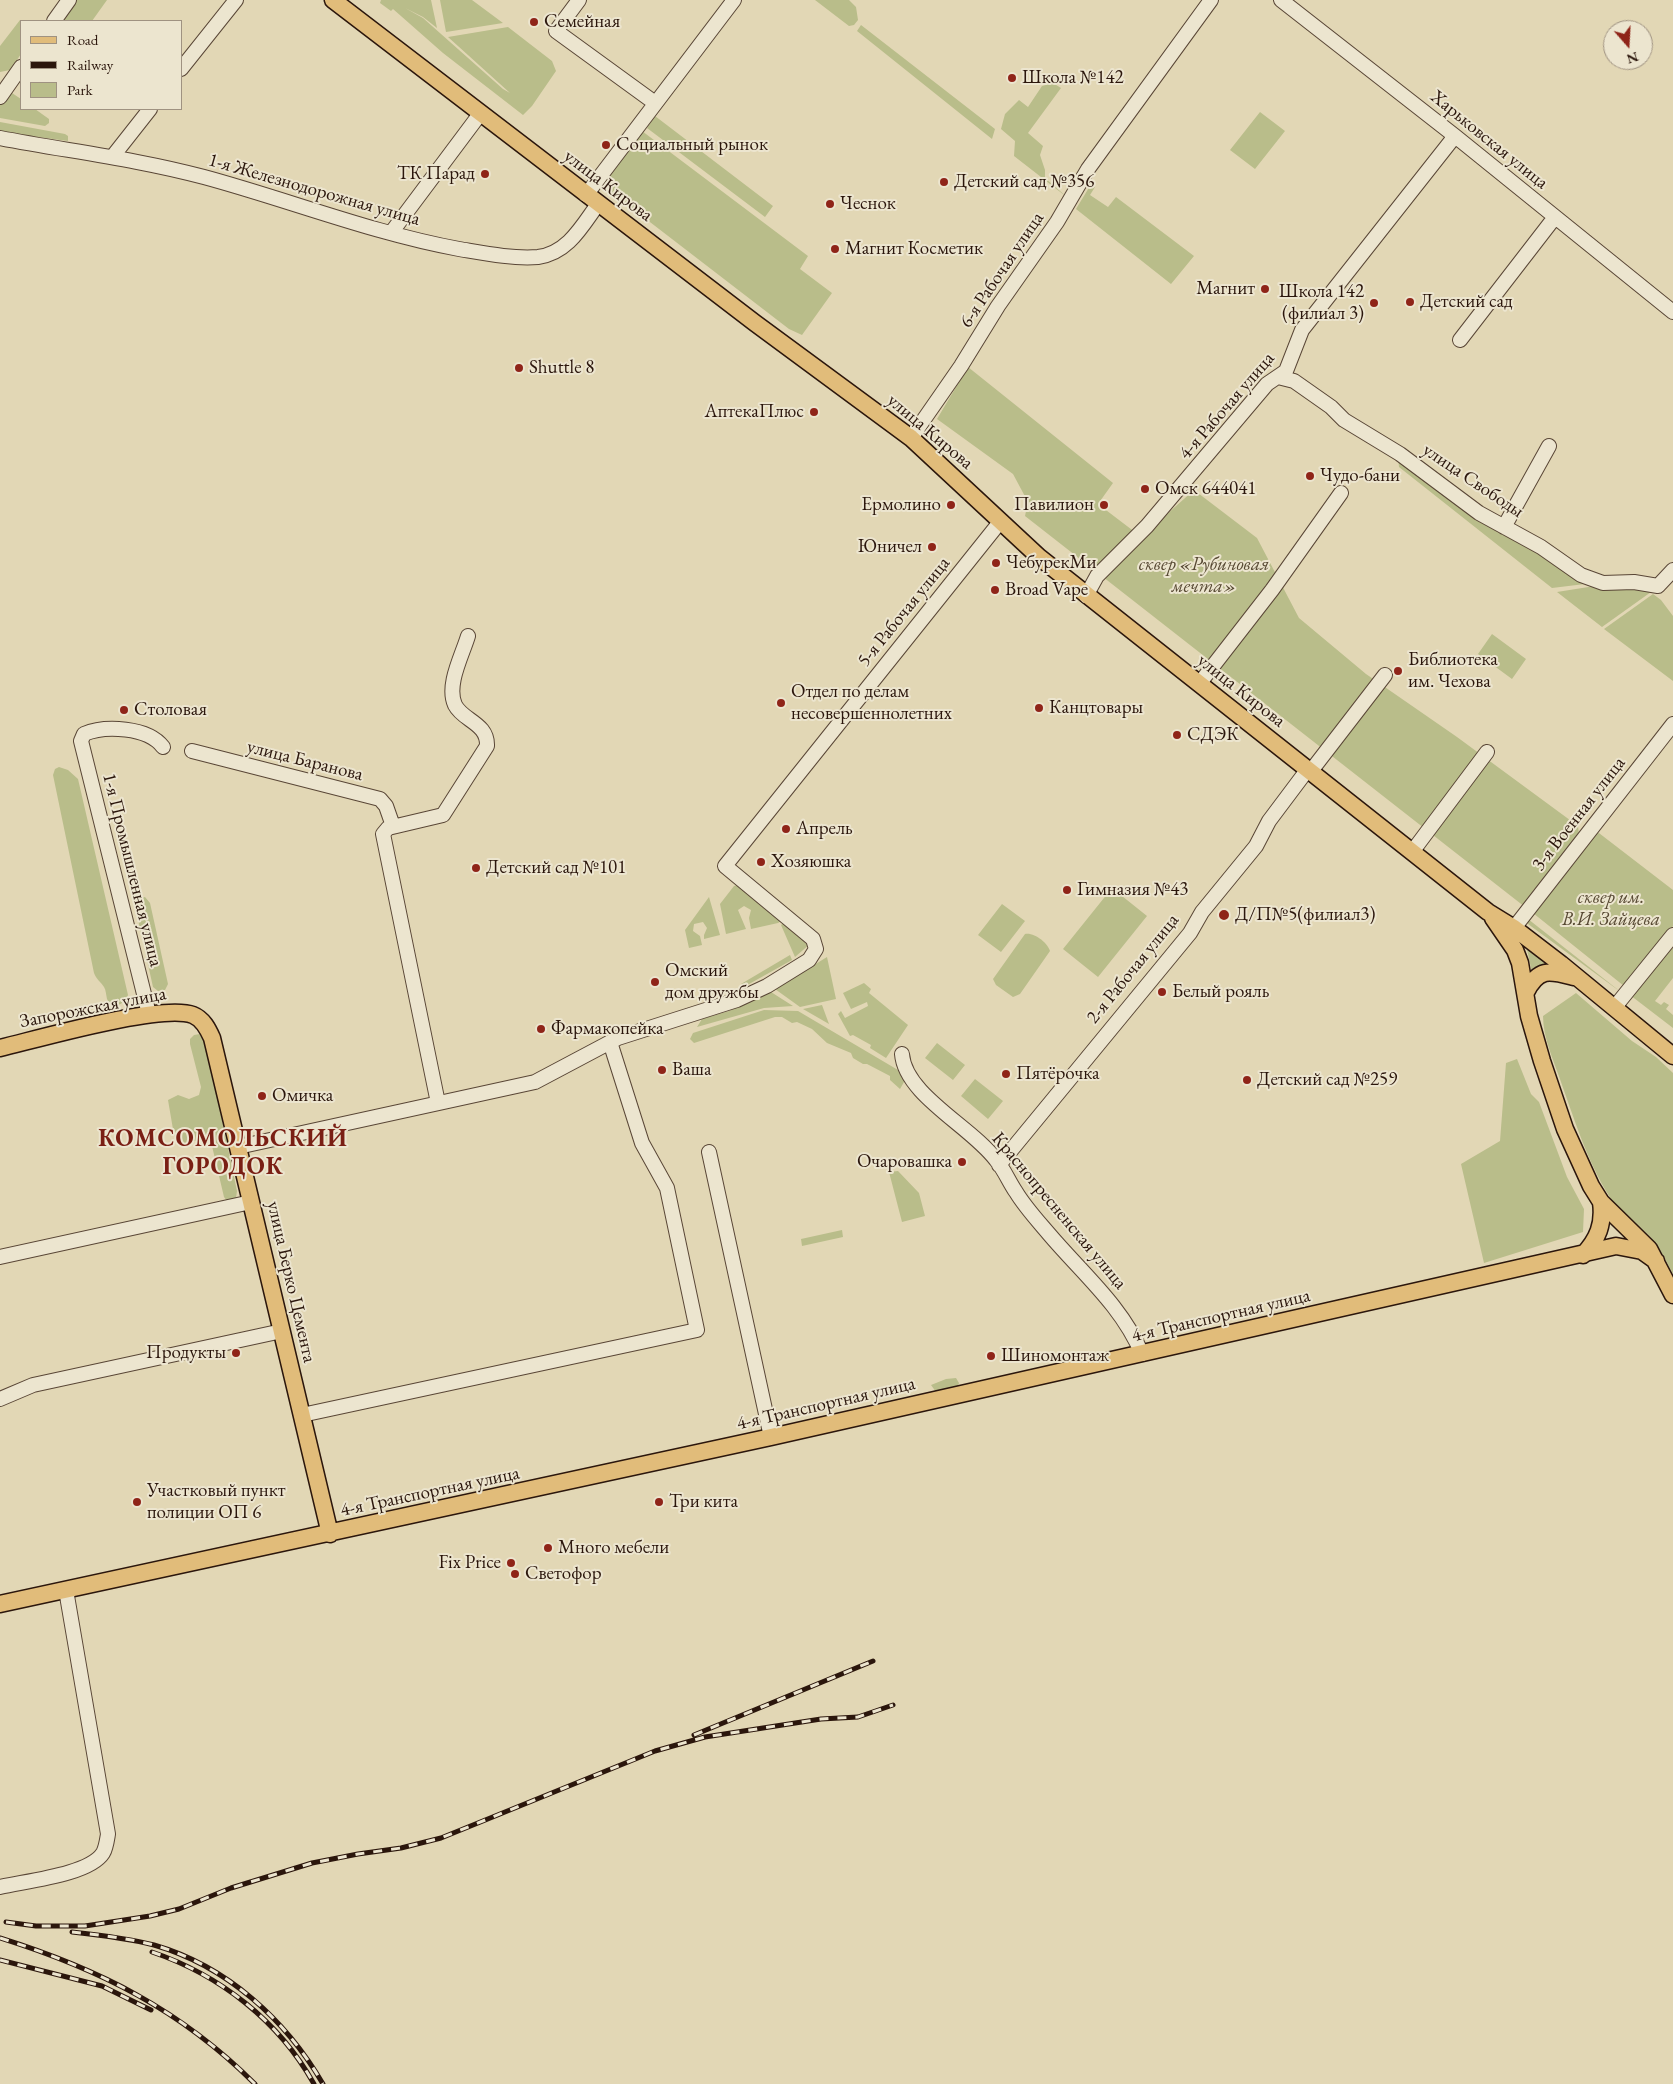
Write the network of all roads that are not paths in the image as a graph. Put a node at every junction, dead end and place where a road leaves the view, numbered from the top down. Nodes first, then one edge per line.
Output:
1 (69, 0) edge
2 (236, 0) edge
3 (333, 0) edge
4 (580, 0) edge
5 (734, 0) edge
6 (1211, 0) edge
7 (1281, 0) edge
8 (55, 20) edge
9 (20, 68) edge
10 (182, 69) edge
11 (0, 97) edge
12 (655, 103) junction
13 (149, 110) edge
14 (480, 114) junction
15 (1455, 136) junction
16 (0, 138) edge
17 (113, 156) junction
18 (592, 199) junction
19 (1555, 217) junction
20 (391, 233) junction
21 (1673, 312) edge
22 (1460, 340) dead end
23 (1278, 377) junction
24 (910, 438) junction
25 (1549, 446) dead end
26 (1341, 493) dead end
27 (1000, 522) junction
28 (1504, 527) junction
29 (1673, 570) edge
30 (1086, 596) junction
31 (468, 636) dead end
32 (1385, 675) dead end
33 (1199, 684) junction
34 (1673, 724) edge
35 (163, 746) dead end
36 (192, 751) dead end
37 (1487, 752) dead end
38 (1309, 770) junction
39 (393, 826) junction
40 (1412, 852) junction
41 (1489, 912) junction
42 (1514, 928) junction
43 (1673, 935) edge
44 (1577, 978) junction
45 (1526, 992) junction
46 (1614, 1008) junction
47 (149, 1014) junction
48 (194, 1016) joint
49 (610, 1042) junction
50 (0, 1048) edge
51 (902, 1054) dead end
52 (1673, 1056) edge
53 (438, 1103) junction
54 (238, 1147) junction
55 (709, 1152) dead end
56 (999, 1165) junction
57 (251, 1202) junction
58 (1601, 1202) junction
59 (1583, 1255) junction
60 (0, 1256) edge
61 (1656, 1261) junction
62 (1673, 1295) edge
63 (282, 1330) junction
64 (1142, 1354) junction
65 (0, 1399) edge
66 (302, 1415) junction
67 (771, 1437) junction
68 (330, 1534) junction
69 (66, 1590) junction
70 (0, 1604) edge
71 (0, 1886) edge

1 - 8 street
2 - 10 street
3 - 14 main road, улица Кирова
4 - 12 street
5 - 12 street, 1-я Железнодорожная улица
6 - 24 street, 6-я Рабочая улица
7 - 15 street, Харьковская улица
9 - 11 street
12 - 18 street, 1-я Железнодорожная улица
13 - 17 street
14 - 18 main road, улица Кирова
14 - 20 street
15 - 19 street, Харьковская улица
15 - 23 street, 4-я Рабочая улица
16 - 17 street, 1-я Железнодорожная улица
17 - 20 street, 1-я Железнодорожная улица
18 - 20 street, 1-я Железнодорожная улица
18 - 24 main road, улица Кирова
19 - 21 street, Харьковская улица
19 - 22 street
23 - 28 street, улица Свободы
23 - 30 street, 4-я Рабочая улица
24 - 27 main road, улица Кирова
25 - 28 street
26 - 33 street
27 - 30 main road, улица Кирова
27 - 49 street, 5-я Рабочая улица
28 - 29 street, улица Свободы
30 - 33 main road, улица Кирова
31 - 39 street
32 - 38 street, 2-я Рабочая улица
33 - 38 main road, улица Кирова
34 - 42 street, 3-я Военная улица
35 - 47 street, 1-я Промышленная улица
36 - 39 street, улица Баранова
37 - 40 street
38 - 40 main road, улица Кирова
38 - 56 street, 2-я Рабочая улица
39 - 53 street
40 - 41 main road, улица Кирова
41 - 42 main road, улица Кирова
41 - 45 main road, улица Кирова
42 - 44 main road, улица Кирова
43 - 46 street
44 - 45 main road
44 - 46 main road, улица Кирова
45 - 58 main road, улица Кирова
46 - 52 main road, улица Кирова
47 - 48 main road, Запорожская улица
47 - 50 main road, Запорожская улица
48 - 54 main road, улица Берко Цемента
49 - 53 street
49 - 66 street
51 - 56 street, Краснопресненская улица
53 - 54 street
54 - 57 main road, улица Берко Цемента
55 - 67 street
56 - 64 street, Краснопресненская улица
57 - 60 street
57 - 63 main road, улица Берко Цемента
58 - 59 main road
58 - 61 main road
59 - 61 main road, 4-я Транспортная улица
59 - 64 main road, 4-я Транспортная улица
61 - 62 main road
63 - 65 street
63 - 66 main road, улица Берко Цемента
64 - 67 main road, 4-я Транспортная улица
66 - 68 main road, улица Берко Цемента
67 - 68 main road, 4-я Транспортная улица
68 - 69 main road, 4-я Транспортная улица
69 - 70 main road, 4-я Транспортная улица
69 - 71 street

